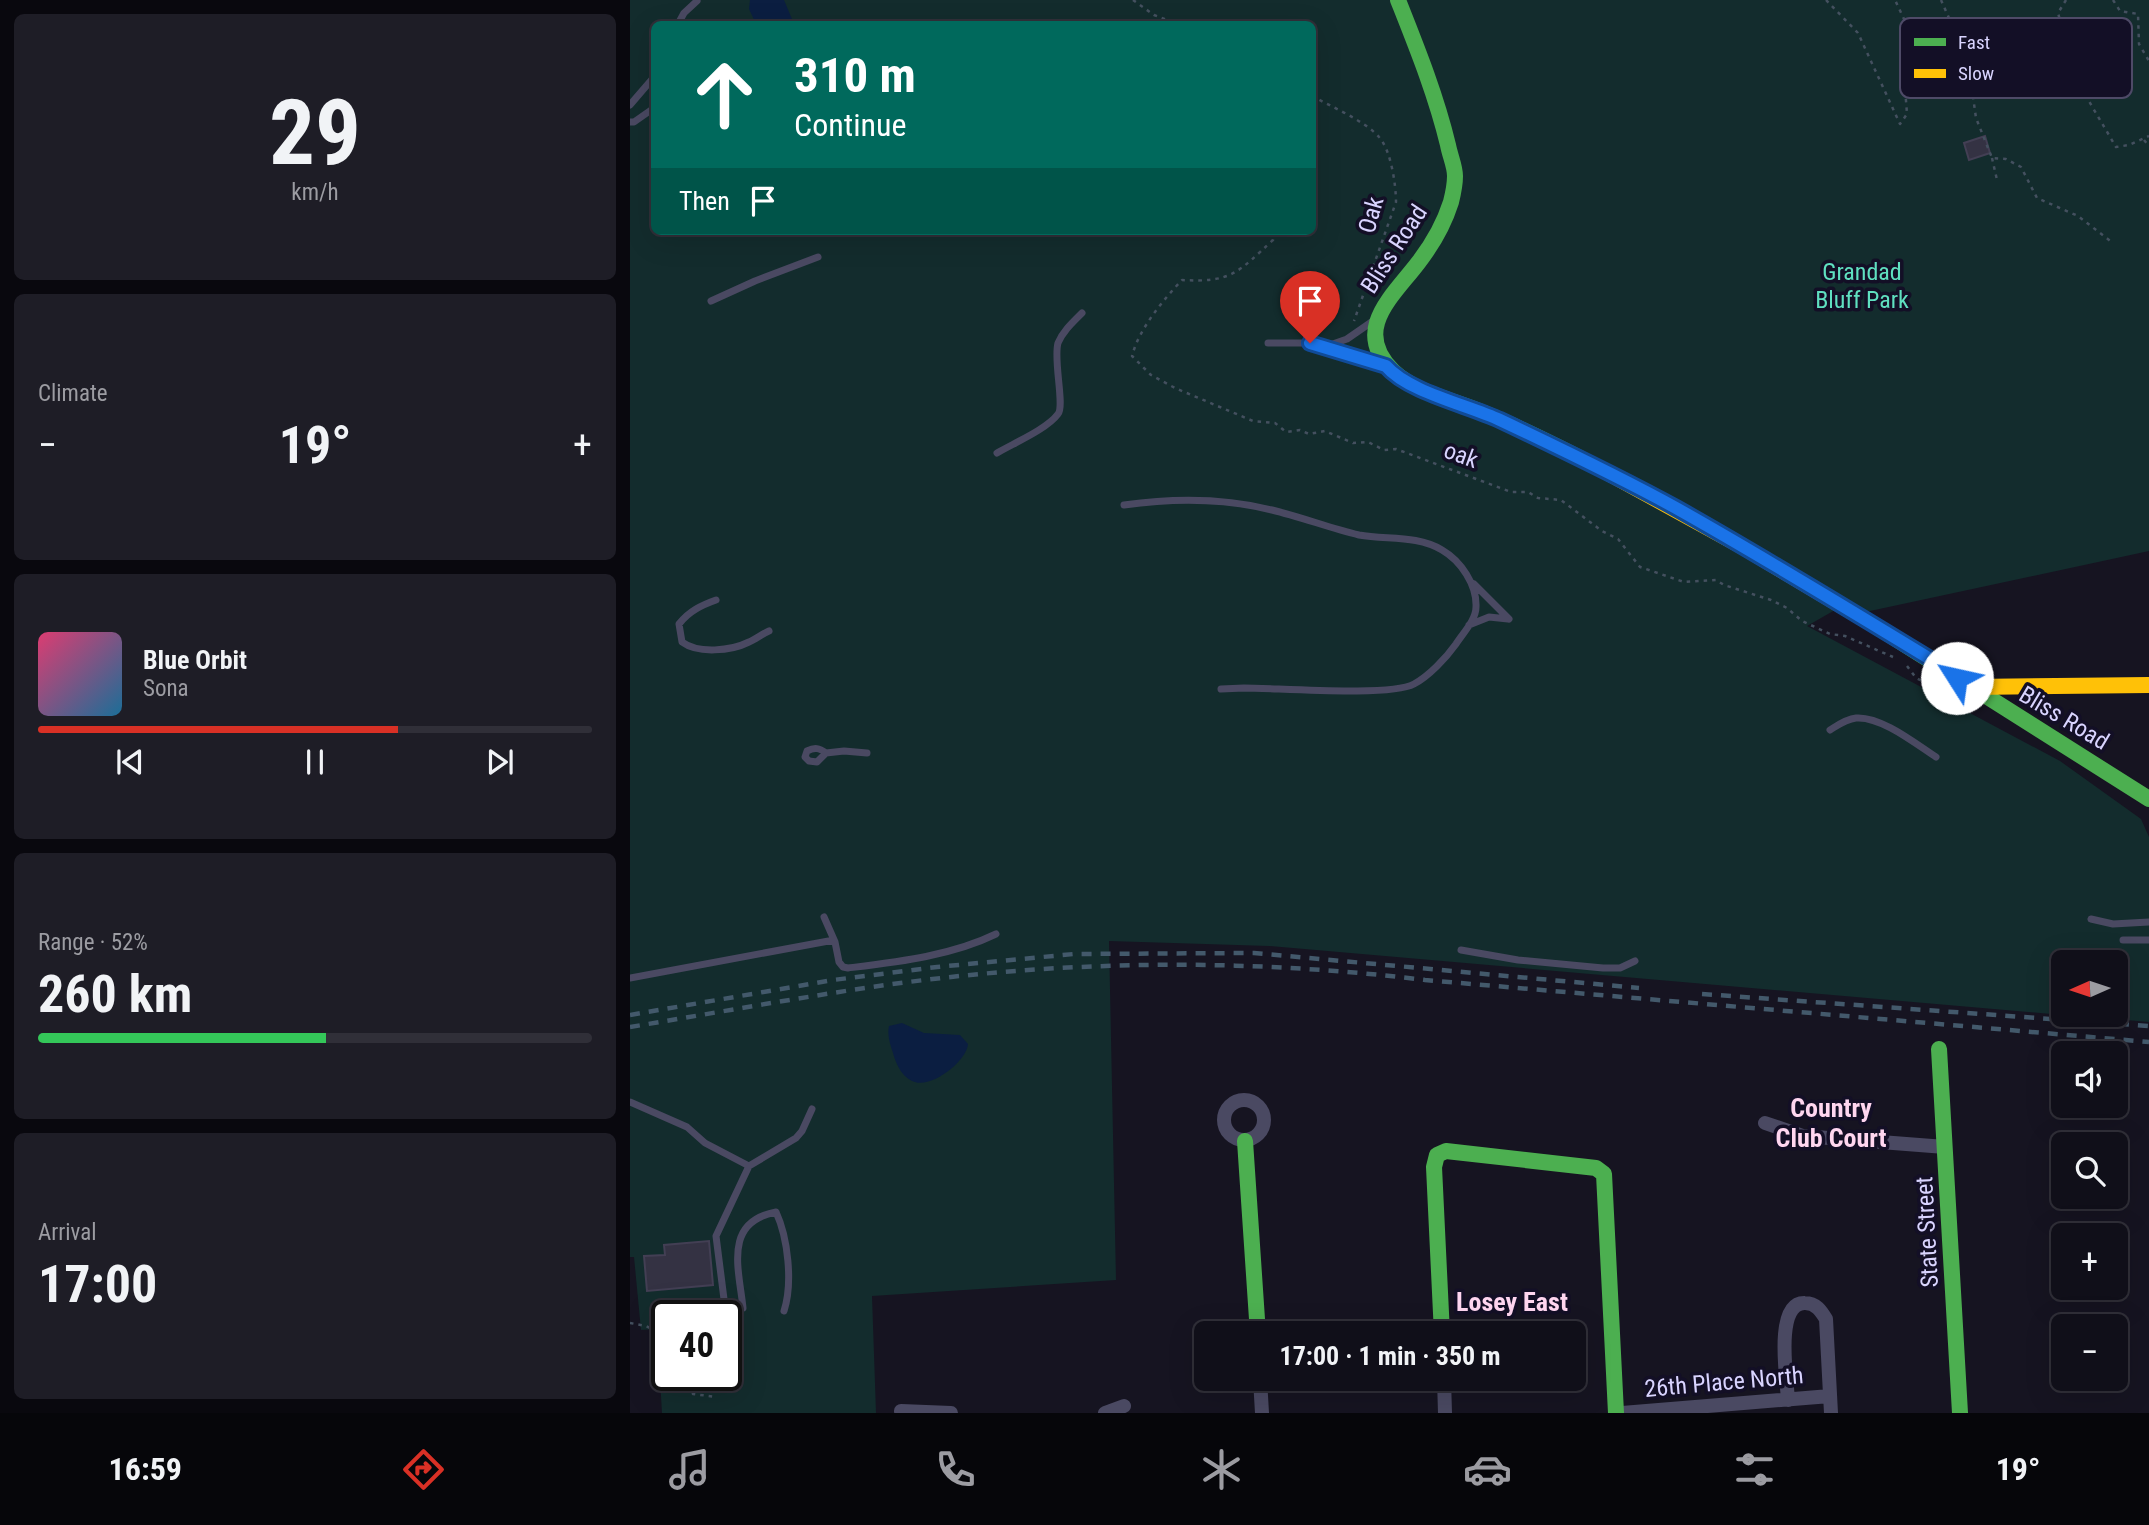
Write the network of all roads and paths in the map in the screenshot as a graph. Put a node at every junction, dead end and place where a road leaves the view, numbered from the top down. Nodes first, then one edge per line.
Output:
1 (1133, 0) edge
2 (1398, 0) edge
3 (1826, 0) edge
4 (1895, 0) edge
5 (1941, 0) edge
6 (2066, 0) edge
7 (2113, 0) edge
8 (697, 1) edge
9 (1904, 18) edge
10 (1949, 18) edge
11 (2059, 18) edge
12 (680, 21) edge
13 (1170, 21) edge
14 (2149, 61) edge
15 (651, 80) edge
16 (1316, 98) edge
17 (1906, 98) edge
18 (1973, 98) edge
19 (2087, 98) edge
20 (630, 105) edge
21 (651, 109) edge
22 (630, 122) edge
23 (2149, 136) edge
24 (2144, 140) junction
25 (2149, 146) edge
26 (1992, 158) junction
27 (1997, 180) dead end
28 (1274, 235) edge
29 (2113, 243) dead end
30 (818, 257) dead end
31 (711, 301) dead end
32 (1082, 313) dead end
33 (1378, 317) junction
34 (1349, 338) junction
35 (1268, 343) dead end
36 (1327, 346) junction
37 (1386, 366) junction
38 (997, 453) dead end
39 (1124, 505) dead end
40 (1471, 581) junction
41 (716, 600) dead end
42 (1469, 625) junction
43 (769, 631) dead end
44 (1945, 668) junction
45 (2149, 685) edge
46 (1969, 687) junction
47 (1221, 690) dead end
48 (1830, 730) dead end
49 (826, 753) dead end
50 (867, 753) dead end
51 (1936, 757) dead end
52 (2149, 799) edge
53 (824, 917) dead end
54 (2091, 919) dead end
55 (2149, 922) edge
56 (996, 934) dead end
57 (834, 940) junction
58 (2123, 940) dead end
59 (2149, 940) edge
60 (1461, 950) dead end
61 (1634, 961) dead end
62 (631, 976) edge
63 (1939, 1049) dead end
64 (630, 1102) edge
65 (812, 1109) dead end
66 (1765, 1123) dead end
67 (1245, 1141) dead end
68 (1945, 1147) junction
69 (749, 1166) junction
70 (724, 1300) edge
71 (743, 1308) dead end
72 (784, 1311) dead end
73 (1257, 1321) edge
74 (1440, 1321) edge
75 (630, 1323) edge
76 (651, 1329) edge
77 (692, 1391) edge
78 (1261, 1391) edge
79 (1444, 1391) edge
80 (1830, 1396) junction
81 (717, 1397) dead end
82 (1788, 1400) junction
83 (1124, 1406) dead end
84 (1696, 1410) edge
85 (901, 1411) edge
86 (951, 1413) edge
87 (1105, 1413) edge
88 (1262, 1413) edge
89 (1445, 1413) edge
90 (1616, 1413) edge
91 (1622, 1413) edge
92 (1831, 1413) edge
93 (1960, 1413) edge

1 - 13 path
2 - 33 street, Bliss Road
3 - 17 path
4 - 9 path
5 - 10 path
6 - 11 path
7 - 14 path
8 - 12 lane
15 - 20 lane
16 - 34 path, Oak
18 - 26 path
19 - 24 path
21 - 22 lane
23 - 24 path
24 - 25 path
26 - 27 path
26 - 29 path
28 - 44 path, oak
30 - 31 lane
32 - 38 lane
33 - 34 lane
33 - 37 street, Bliss Road
34 - 36 lane
35 - 36 lane
36 - 37 lane
37 - 44 street, Bliss Road
39 - 40 lane
40 - 42 lane
40 - 42 lane
41 - 43 lane
42 - 47 lane
44 - 46 street, Bliss Road
45 - 46 street
46 - 52 street, Bliss Road
48 - 51 lane
49 - 50 lane
53 - 57 lane
54 - 55 lane
56 - 57 lane
57 - 62 lane
58 - 59 lane
60 - 61 lane
63 - 68 street, State Street
64 - 69 lane
65 - 69 lane
66 - 68 street
67 - 73 street
68 - 93 street, State Street
69 - 70 lane
71 - 72 lane
74 - 90 street
75 - 76 path
77 - 81 path
78 - 88 street
79 - 89 street
80 - 82 street, 26th Place North
80 - 82 street
80 - 92 street
82 - 84 street, 26th Place North
83 - 87 street
84 - 91 street, 26th Place North
85 - 86 street

